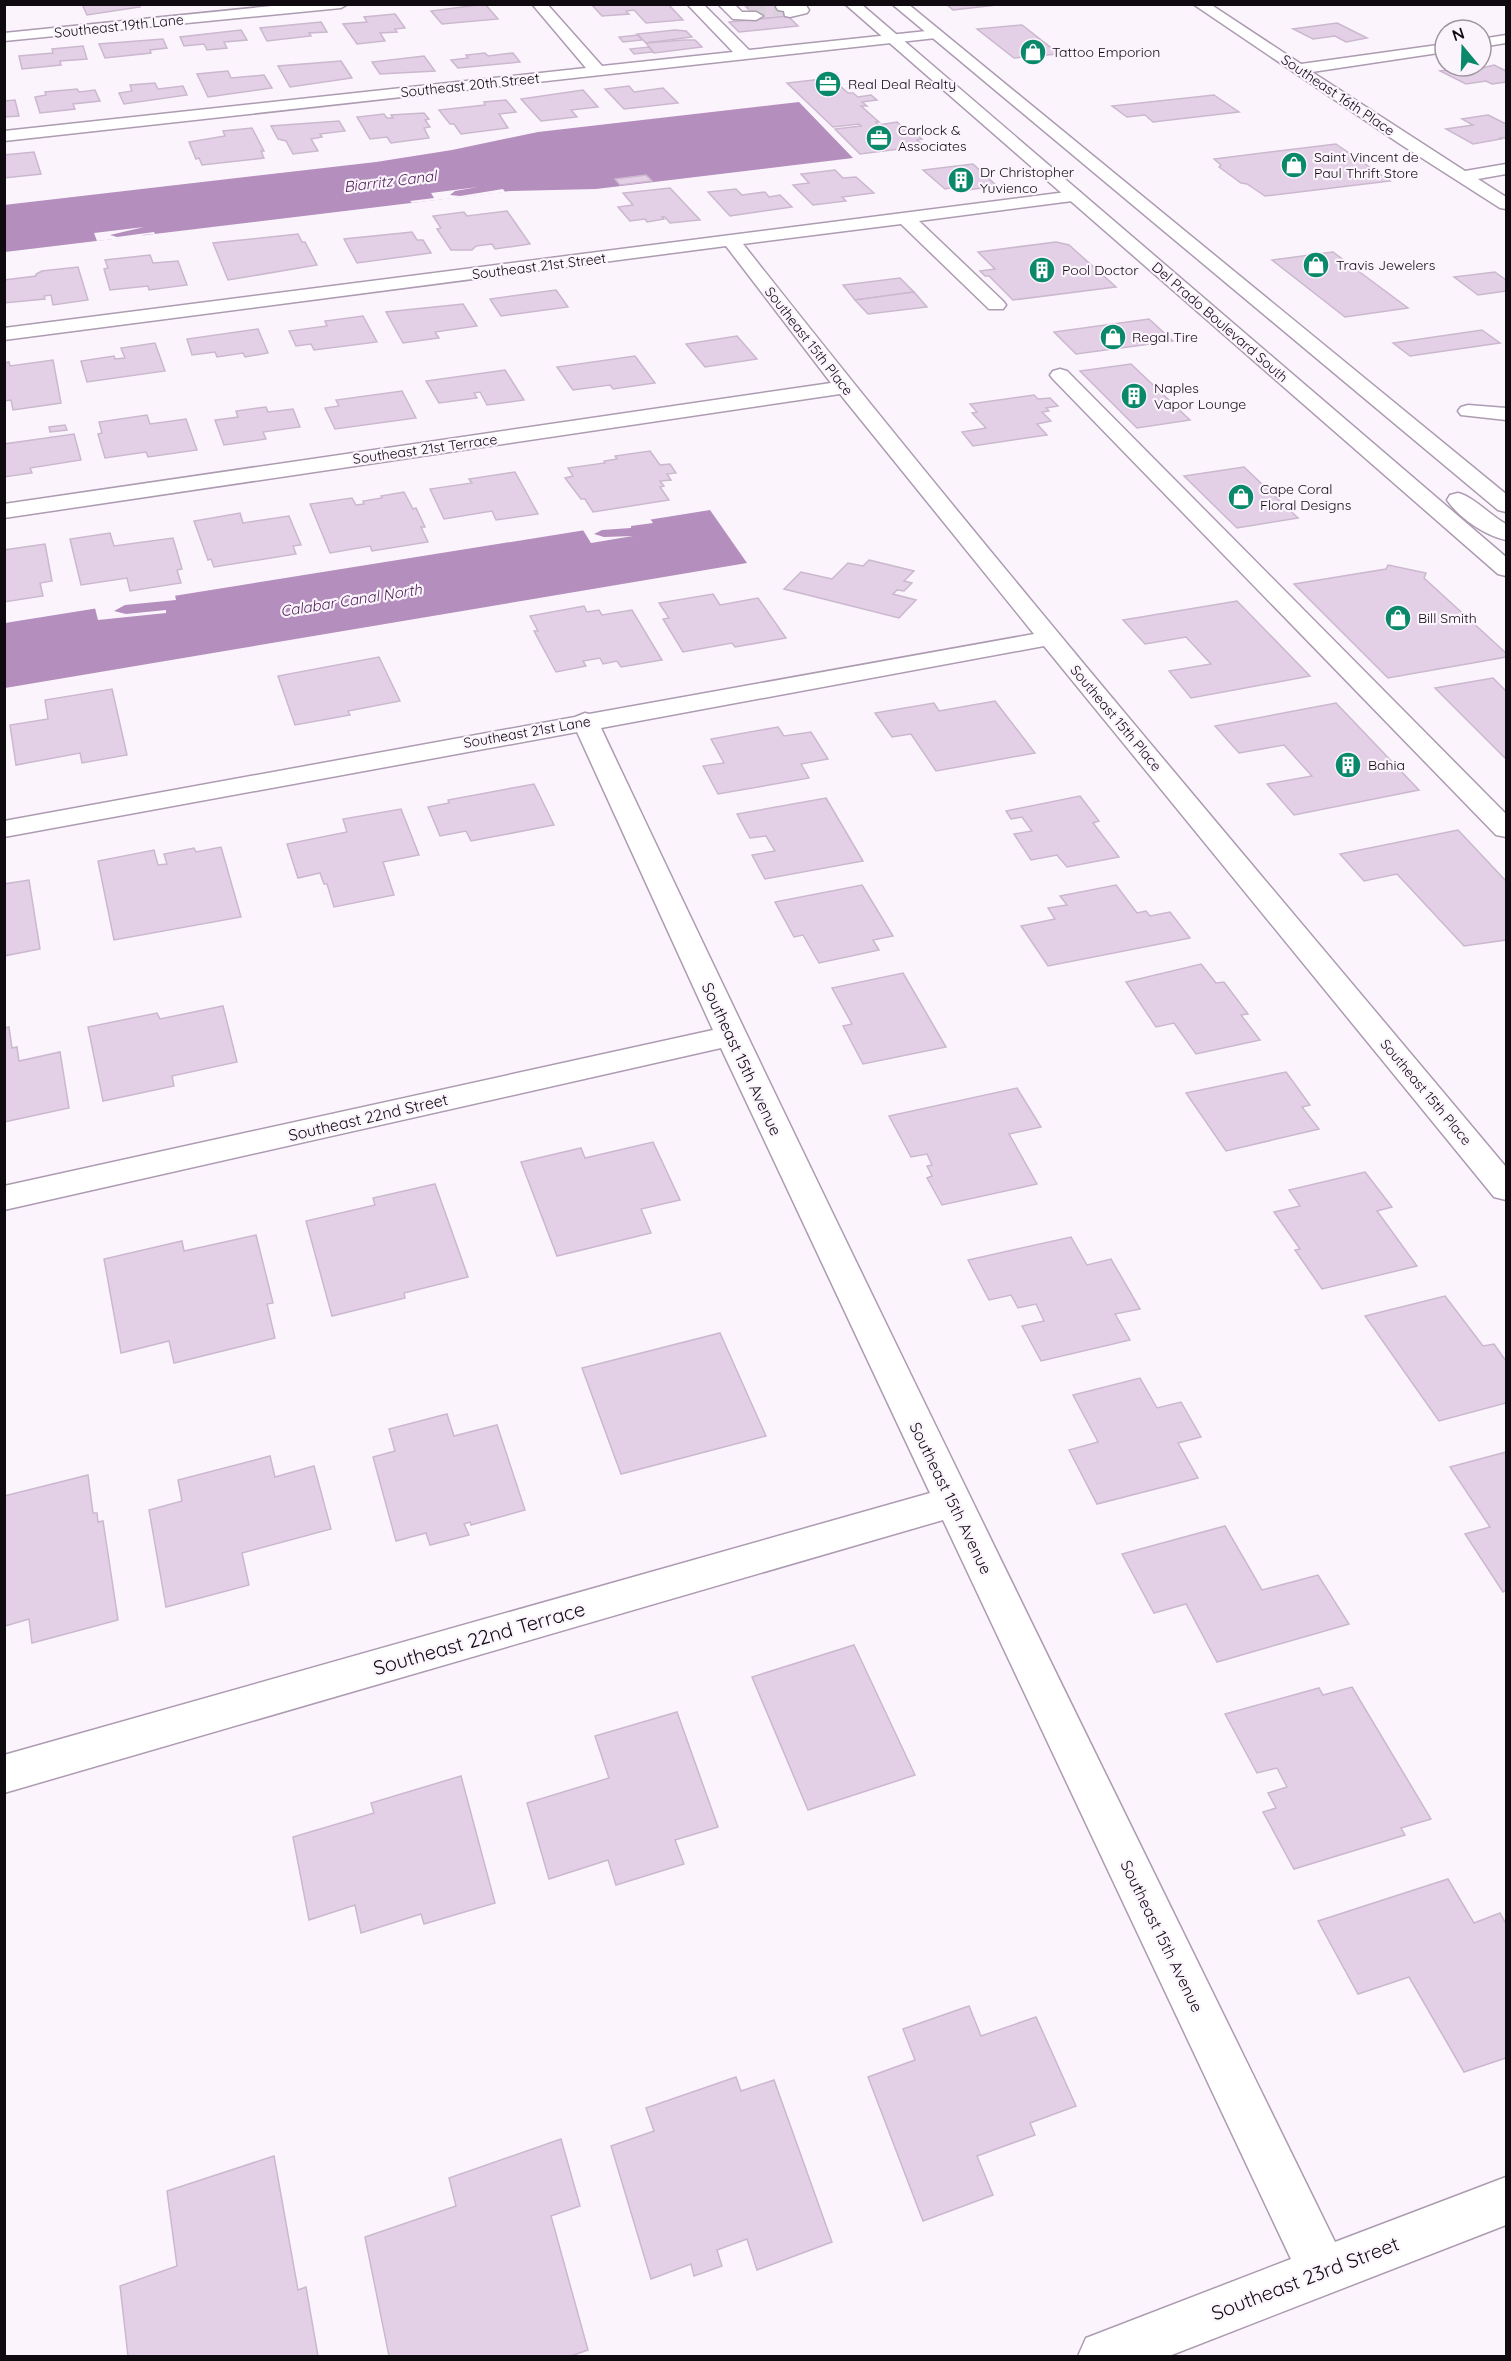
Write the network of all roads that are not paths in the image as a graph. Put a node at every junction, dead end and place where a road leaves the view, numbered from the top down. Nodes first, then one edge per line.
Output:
1 (341, 4) edge
2 (539, 4) edge
3 (694, 4) edge
4 (852, 4) edge
5 (899, 4) edge
6 (1200, 4) edge
7 (936, 34) junction
8 (4, 38) edge
9 (892, 39) junction
10 (1433, 50) edge
11 (745, 55) junction
12 (1300, 69) junction
13 (597, 71) junction
14 (4, 136) edge
15 (1506, 169) edge
16 (1462, 176) junction
17 (1074, 196) junction
18 (1506, 204) edge
19 (906, 219) junction
20 (731, 242) junction
21 (1251, 294) junction
22 (996, 305) dead end
23 (4, 334) edge
24 (1060, 375) dead end
25 (845, 387) junction
26 (1325, 411) junction
27 (1506, 505) edge
28 (4, 511) edge
29 (1506, 533) edge
30 (1506, 569) edge
31 (1050, 638) junction
32 (585, 722) junction
33 (4, 829) edge
34 (1506, 829) edge
35 (731, 1036) junction
36 (1501, 1175) edge
37 (4, 1198) edge
38 (953, 1502) junction
39 (4, 1774) edge
40 (1506, 2201) edge
41 (1323, 2271) junction
42 (1104, 2356) edge

1 - 8 street, Southeast 19th Lane
2 - 13 street
3 - 11 street
4 - 9 street, Del Prado Boulevard South
5 - 7 street
6 - 12 street, Southeast 16th Place
7 - 9 street, Southeast 20th Street
7 - 21 street
9 - 11 street, Southeast 20th Street
9 - 17 street, Del Prado Boulevard South
10 - 12 street
11 - 13 street, Southeast 20th Street
12 - 16 street, Southeast 16th Place
13 - 14 street, Southeast 20th Street
15 - 16 street
16 - 18 street, Southeast 16th Place
17 - 19 street, Southeast 21st Street
17 - 21 street
17 - 26 street, Del Prado Boulevard South
19 - 20 street, Southeast 21st Street
19 - 22 street
20 - 23 street, Southeast 21st Street
20 - 25 street, Southeast 15th Place
21 - 27 street
24 - 34 street
25 - 28 street, Southeast 21st Terrace
25 - 31 street, Southeast 15th Place
26 - 29 street
26 - 30 street, Del Prado Boulevard South
31 - 32 street, Southeast 21st Lane
31 - 36 street, Southeast 15th Place
32 - 33 street, Southeast 21st Lane
32 - 35 street, Southeast 15th Avenue
35 - 37 street, Southeast 22nd Street
35 - 38 street, Southeast 15th Avenue
38 - 39 street, Southeast 22nd Terrace
38 - 41 street, Southeast 15th Avenue
40 - 41 street, Southeast 23rd Street
41 - 42 street, Southeast 23rd Street

